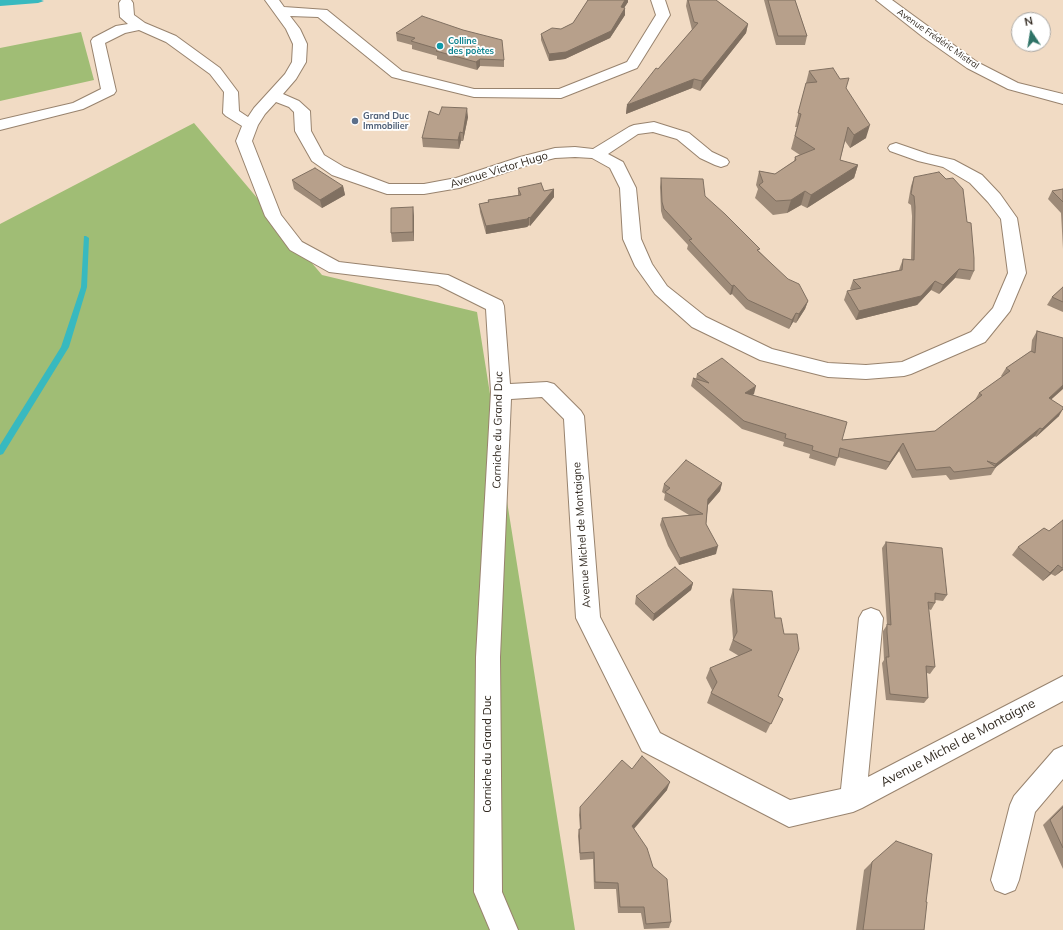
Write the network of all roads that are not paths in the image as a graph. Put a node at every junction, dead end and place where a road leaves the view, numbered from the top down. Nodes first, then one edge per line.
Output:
1 (658, 0) edge
2 (883, 0) edge
3 (126, 3) dead end
4 (276, 5) edge
5 (140, 26) junction
6 (274, 96) junction
7 (1063, 100) edge
8 (0, 125) edge
9 (250, 125) junction
10 (896, 148) dead end
11 (596, 154) junction
12 (721, 162) dead end
13 (501, 392) junction
14 (871, 618) dead end
15 (1063, 688) edge
16 (1063, 758) edge
17 (853, 799) junction
18 (1005, 880) dead end
19 (504, 930) edge

1 - 4 street
2 - 7 street, Avenue Frédéric Mistral
3 - 5 street
4 - 6 street, Corniche du Grand Duc
5 - 8 street
5 - 9 street
6 - 9 street, Corniche du Grand Duc
6 - 11 street, Avenue Victor Hugo
9 - 13 street, Corniche du Grand Duc
10 - 11 street, Avenue Victor Hugo
11 - 12 street
13 - 17 street, Avenue Michel de Montaigne
13 - 19 street, Corniche du Grand Duc
14 - 17 street
15 - 17 street, Avenue Michel de Montaigne
16 - 18 street

